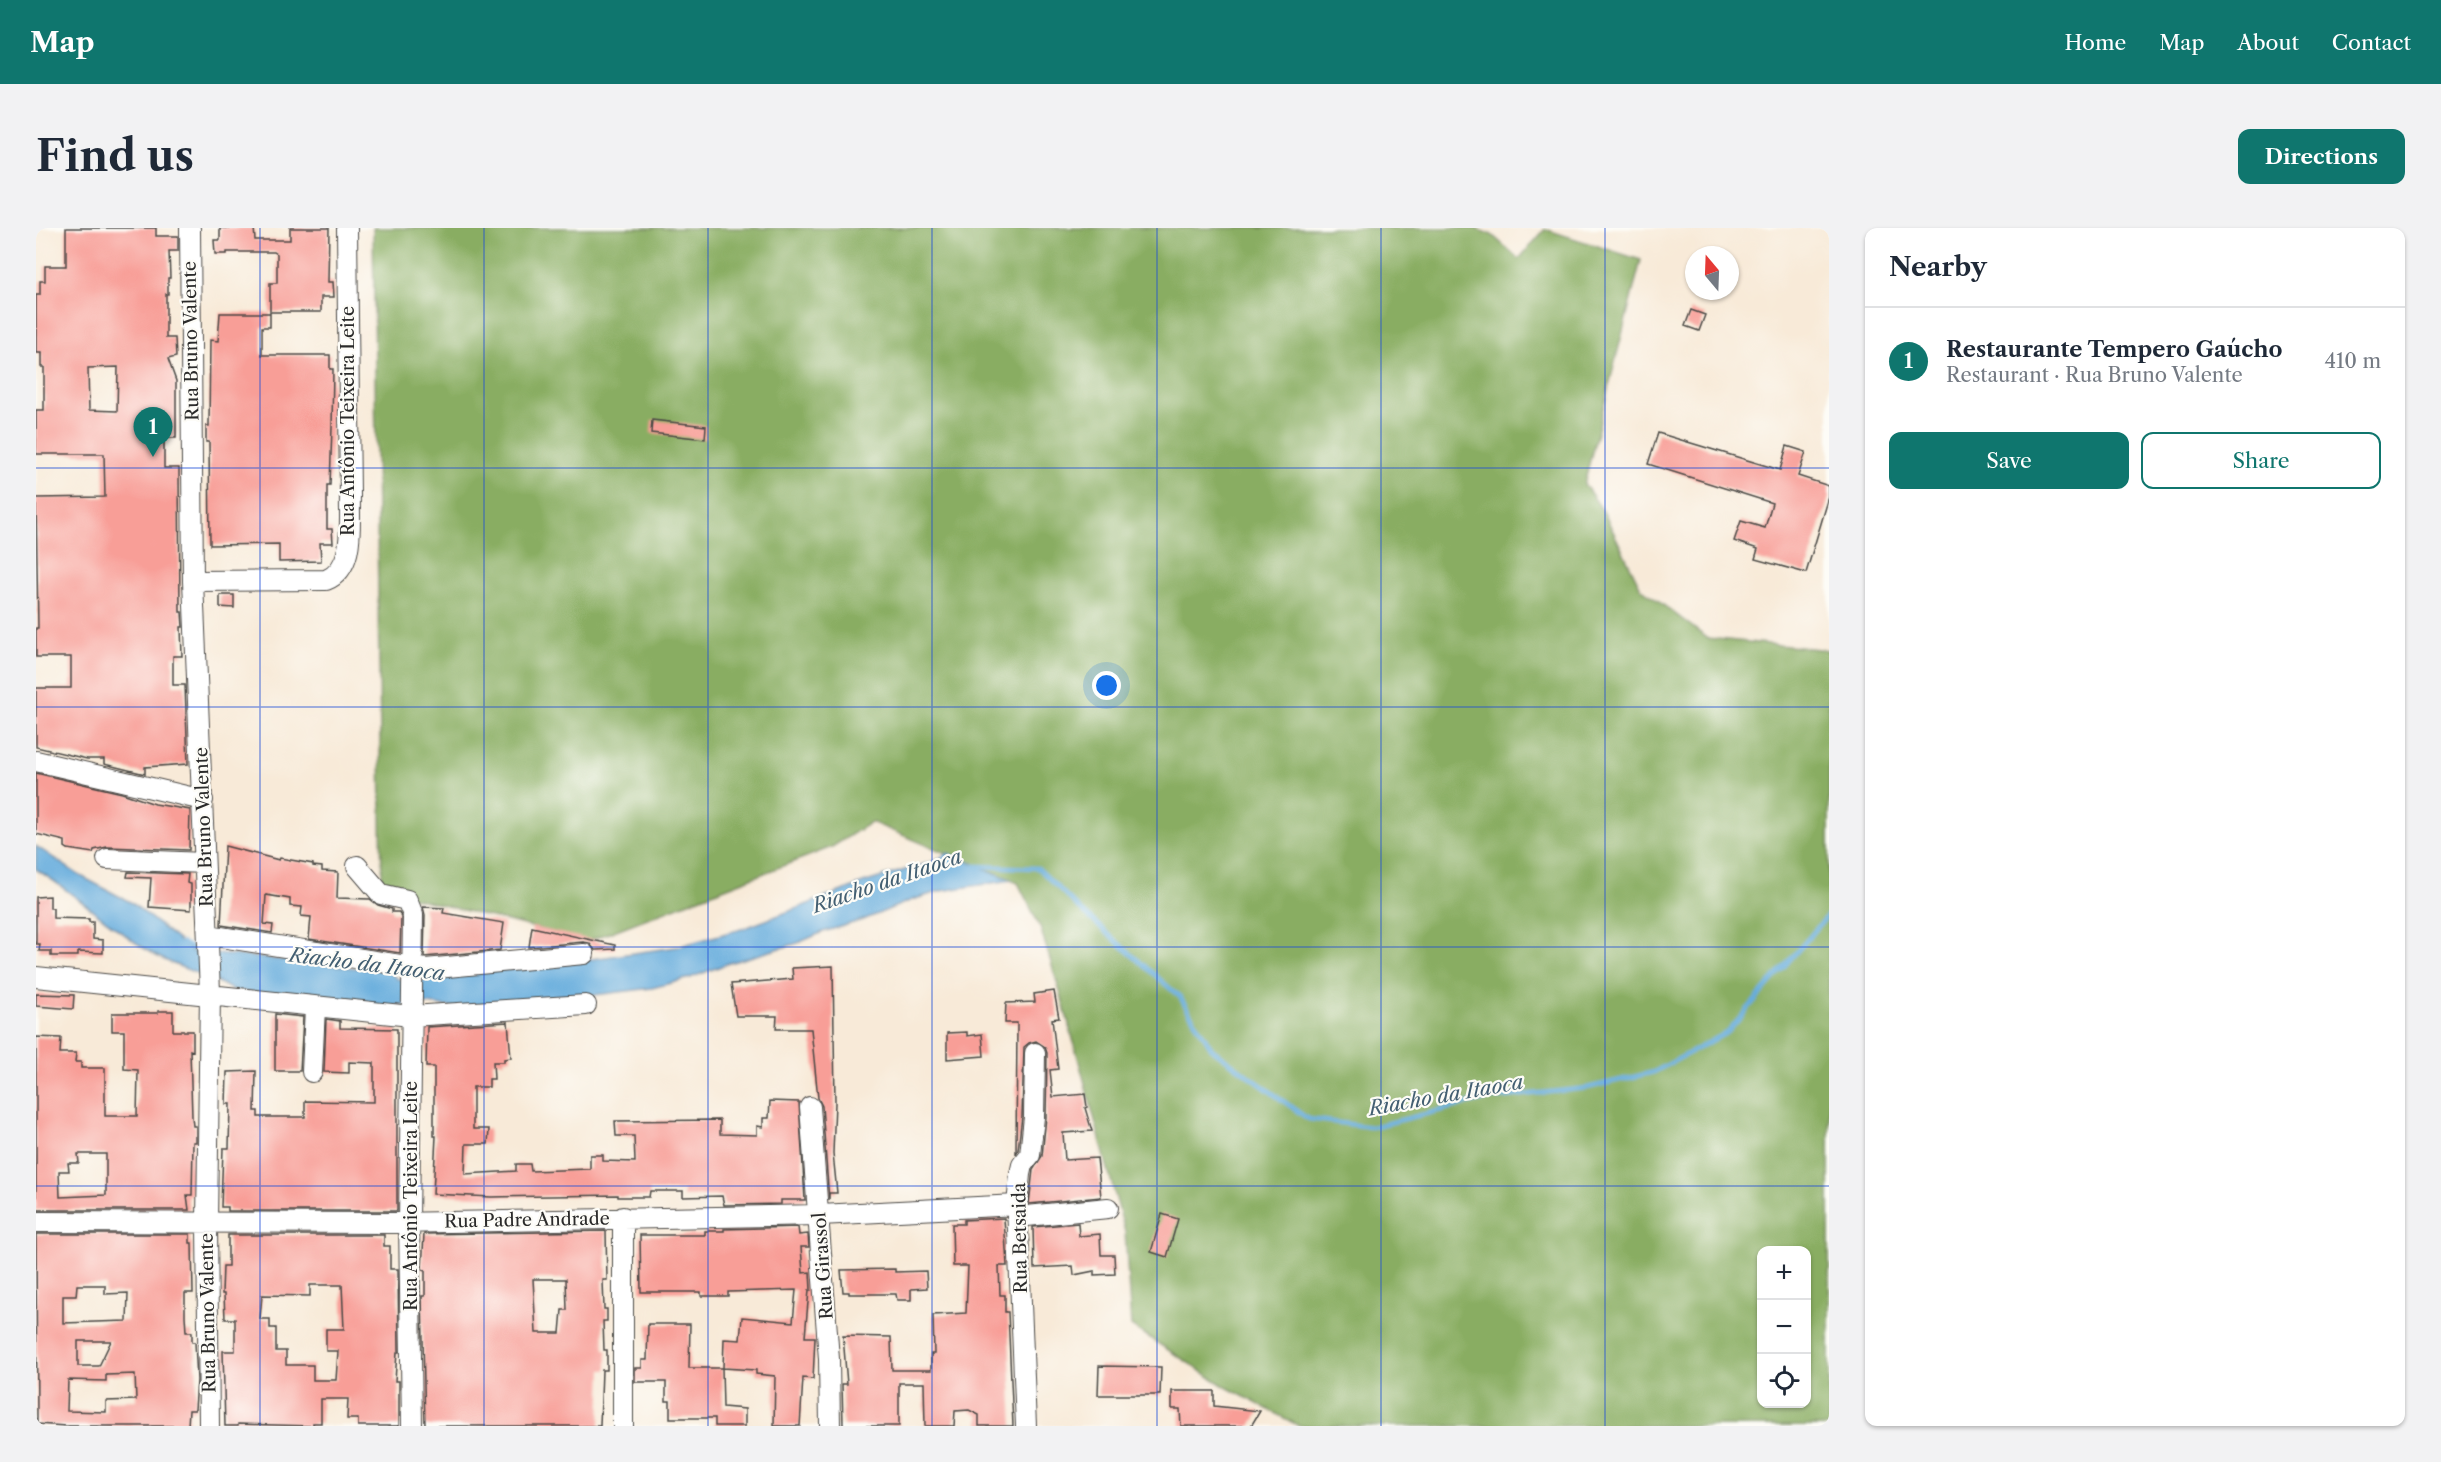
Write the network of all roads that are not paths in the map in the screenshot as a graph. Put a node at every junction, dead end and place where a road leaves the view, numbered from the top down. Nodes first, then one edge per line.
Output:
1 (190, 228) edge
2 (347, 228) edge
3 (193, 581) junction
4 (36, 761) edge
5 (203, 800) junction
6 (106, 859) dead end
7 (204, 863) junction
8 (357, 866) dead end
9 (208, 938) junction
10 (584, 954) dead end
11 (411, 970) junction
12 (36, 977) edge
13 (210, 994) junction
14 (586, 1005) dead end
15 (315, 1007) junction
16 (412, 1012) junction
17 (1035, 1053) dead end
18 (312, 1072) dead end
19 (810, 1107) dead end
20 (1107, 1208) dead end
21 (1017, 1211) junction
22 (819, 1215) junction
23 (623, 1217) junction
24 (36, 1221) edge
25 (409, 1222) junction
26 (207, 1223) junction
27 (209, 1426) edge
28 (412, 1426) edge
29 (623, 1426) edge
30 (830, 1426) edge
31 (1026, 1426) edge

1 - 3 street, Rua Bruno Valente
2 - 3 street, Rua Antônio Teixeira Leite
3 - 5 street, Rua Bruno Valente
4 - 5 street
5 - 7 street, Rua Bruno Valente
6 - 7 street
7 - 9 street, Rua Bruno Valente
8 - 11 street, Rua Antônio Teixeira Leite
9 - 11 street
9 - 13 street, Rua Bruno Valente
10 - 11 street
11 - 16 street, Rua Antônio Teixeira Leite
12 - 13 street
13 - 15 street
13 - 26 street, Rua Bruno Valente
14 - 16 street
15 - 16 street
15 - 18 street
16 - 25 street, Rua Antônio Teixeira Leite
17 - 21 street, Rua Betsaida
19 - 22 street, Rua Girassol
20 - 21 street, Rua Padre Andrade
21 - 22 street, Rua Padre Andrade
21 - 31 street, Rua Betsaida
22 - 23 street, Rua Padre Andrade
22 - 30 street, Rua Girassol
23 - 25 street, Rua Padre Andrade
23 - 29 street
24 - 26 street, Rua Padre Andrade
25 - 26 street, Rua Padre Andrade
25 - 28 street, Rua Antônio Teixeira Leite
26 - 27 street, Rua Bruno Valente

